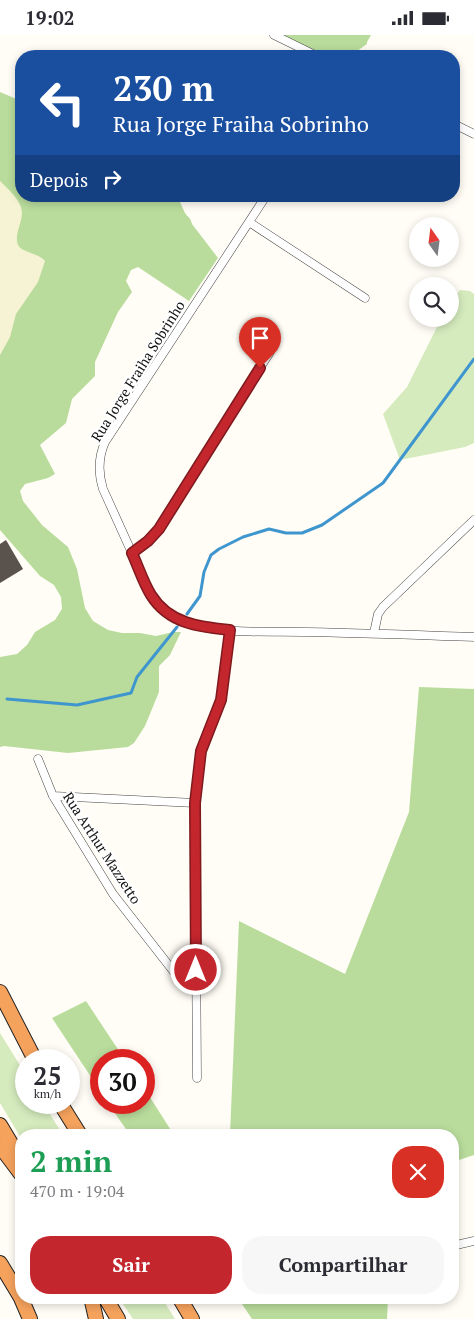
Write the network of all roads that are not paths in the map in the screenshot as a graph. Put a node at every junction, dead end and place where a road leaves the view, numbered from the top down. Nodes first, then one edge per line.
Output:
1 (274, 35) edge
2 (305, 50) edge
3 (460, 127) edge
4 (474, 134) edge
5 (262, 202) edge
6 (249, 222) junction
7 (365, 298) dead end
8 (270, 352) dead end
9 (474, 520) edge
10 (132, 553) junction
11 (230, 630) junction
12 (374, 633) junction
13 (474, 637) edge
14 (38, 759) dead end
15 (53, 796) junction
16 (195, 803) junction
17 (196, 988) junction
18 (0, 992) edge
19 (0, 1006) edge
20 (28, 1049) edge
21 (29, 1049) edge
22 (197, 1078) dead end
23 (67, 1114) edge
24 (0, 1125) edge
25 (76, 1129) edge
26 (0, 1146) edge
27 (15, 1150) edge
28 (15, 1166) edge
29 (474, 1241) edge
30 (459, 1244) edge
31 (0, 1263) edge
32 (15, 1288) edge
33 (24, 1304) edge
34 (93, 1304) edge
35 (109, 1304) edge
36 (183, 1304) edge
37 (30, 1319) edge
38 (96, 1319) edge
39 (118, 1319) edge
40 (192, 1319) edge

1 - 2 street
3 - 4 street
5 - 6 street, Rua Jorge Fraiha Sobrinho
6 - 7 street
6 - 10 street, Rua Jorge Fraiha Sobrinho
8 - 10 street
9 - 12 street
10 - 11 street, Rua Jorge Fraiha Sobrinho
11 - 12 street, Rua Jorge Fraiha Sobrinho
11 - 16 street
12 - 13 street, Rua Jorge Fraiha Sobrinho
14 - 15 street, Rua Arthur Mazzetto
15 - 16 street
15 - 17 street, Rua Arthur Mazzetto
16 - 17 street
17 - 22 street
18 - 21 highway
19 - 20 highway
23 - 25 highway
24 - 27 highway
26 - 28 highway
29 - 30 street
31 - 32 highway
33 - 37 highway
34 - 38 highway
35 - 39 highway
36 - 40 highway

